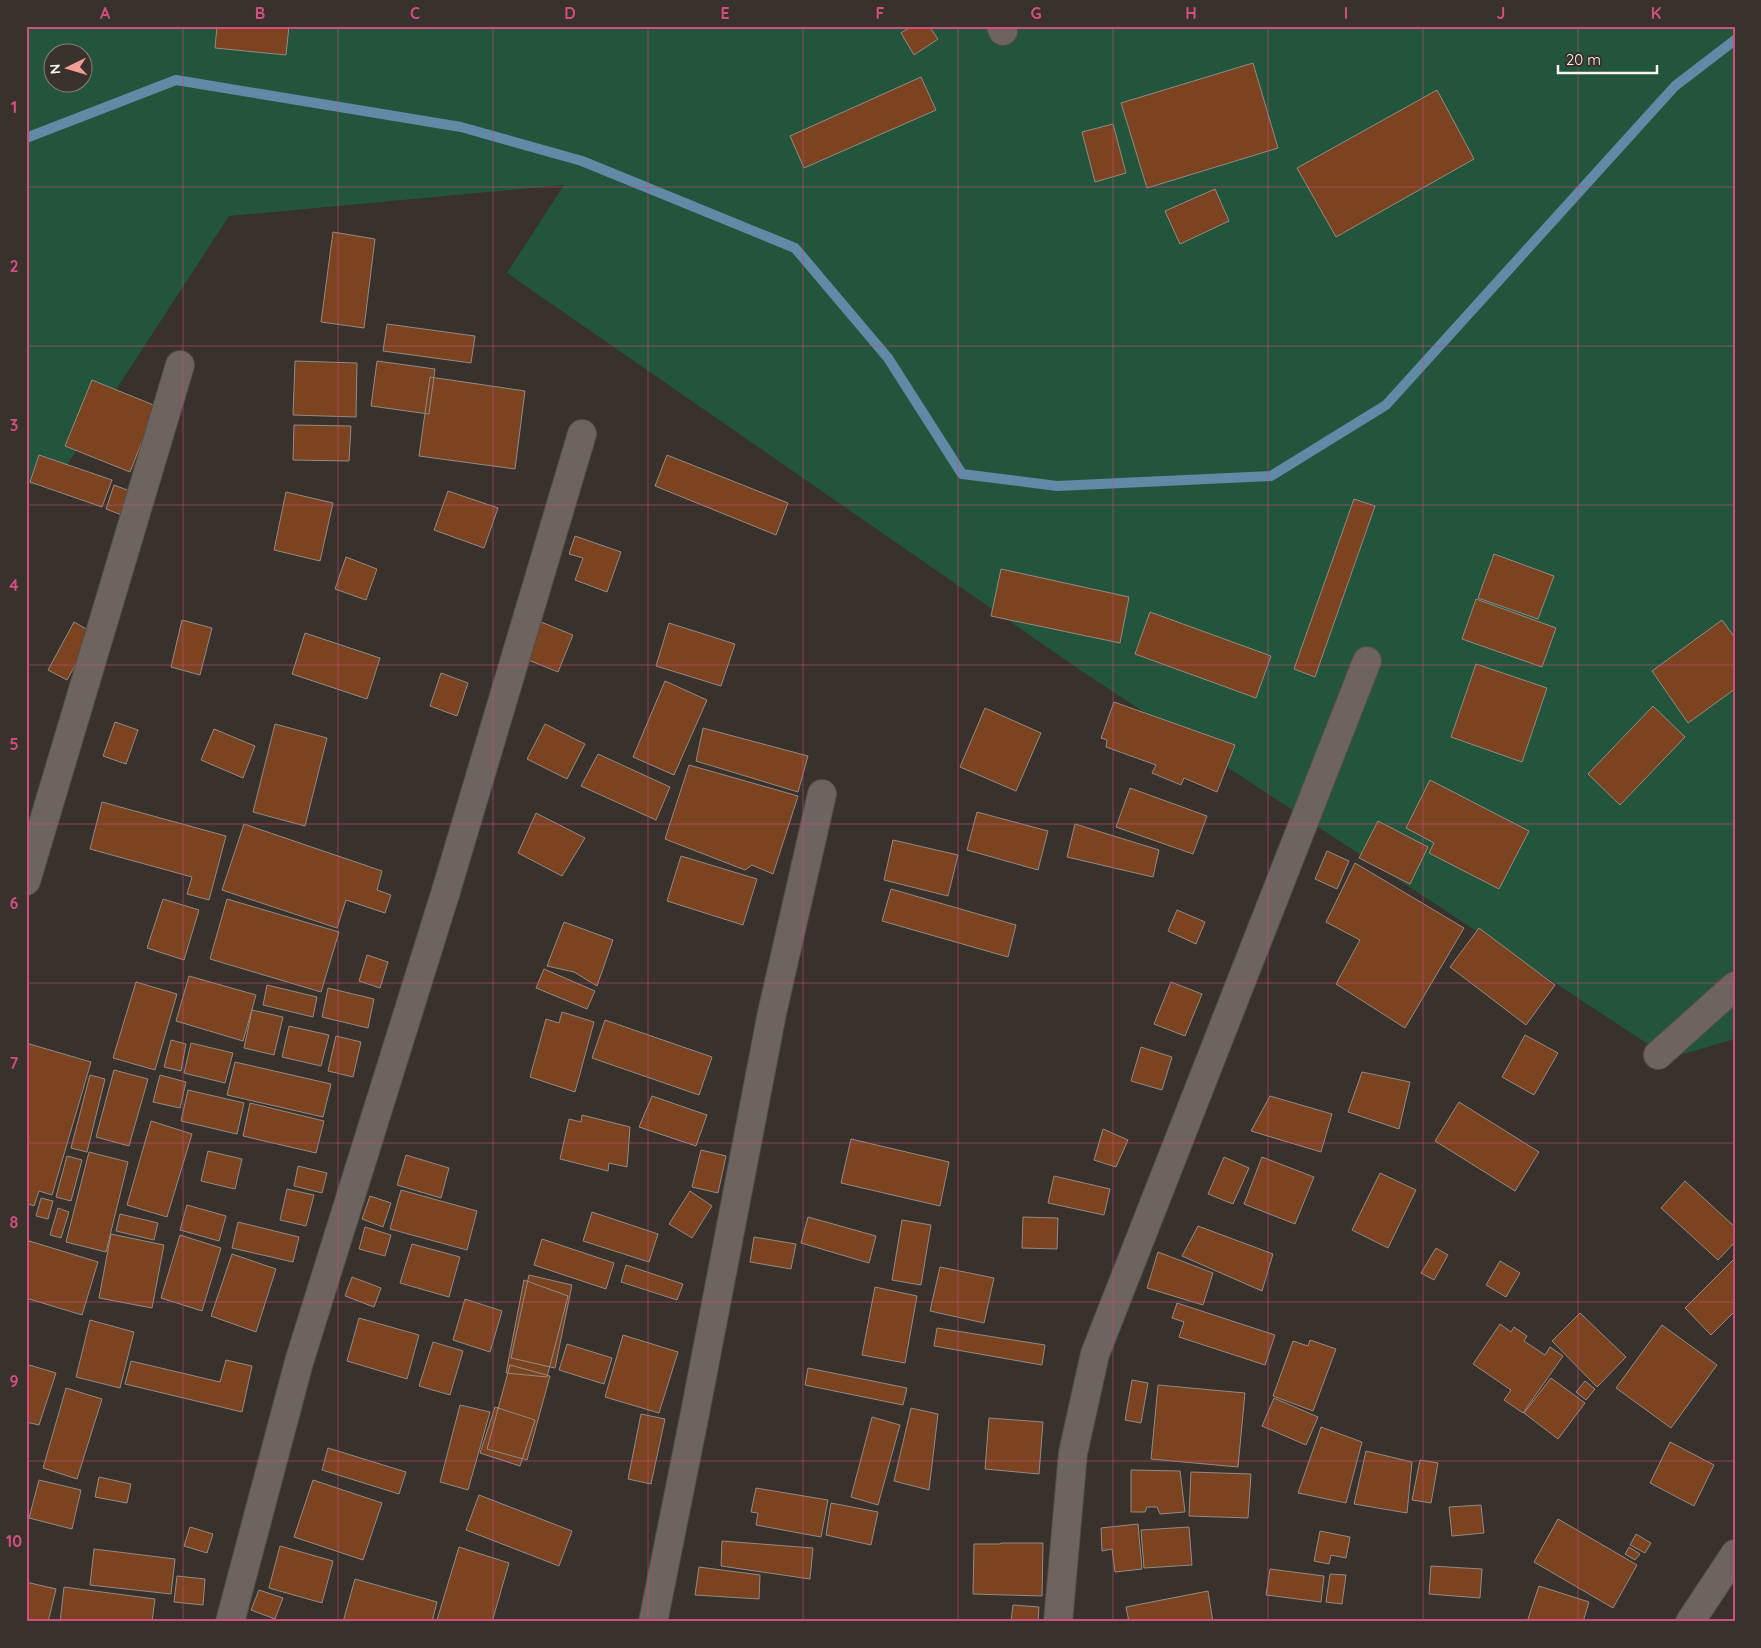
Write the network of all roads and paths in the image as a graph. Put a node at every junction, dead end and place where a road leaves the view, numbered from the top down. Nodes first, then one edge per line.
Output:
1 (180, 365) dead end
2 (582, 434) dead end
3 (1367, 661) dead end
4 (822, 794) dead end
5 (26, 881) edge
6 (1735, 986) edge
7 (1658, 1055) dead end
8 (1735, 1554) edge
9 (230, 1622) edge
10 (653, 1622) edge
11 (1058, 1622) edge
12 (1690, 1622) edge

1 - 5 street
2 - 9 street
3 - 11 street
4 - 10 street
6 - 7 street
8 - 12 street

